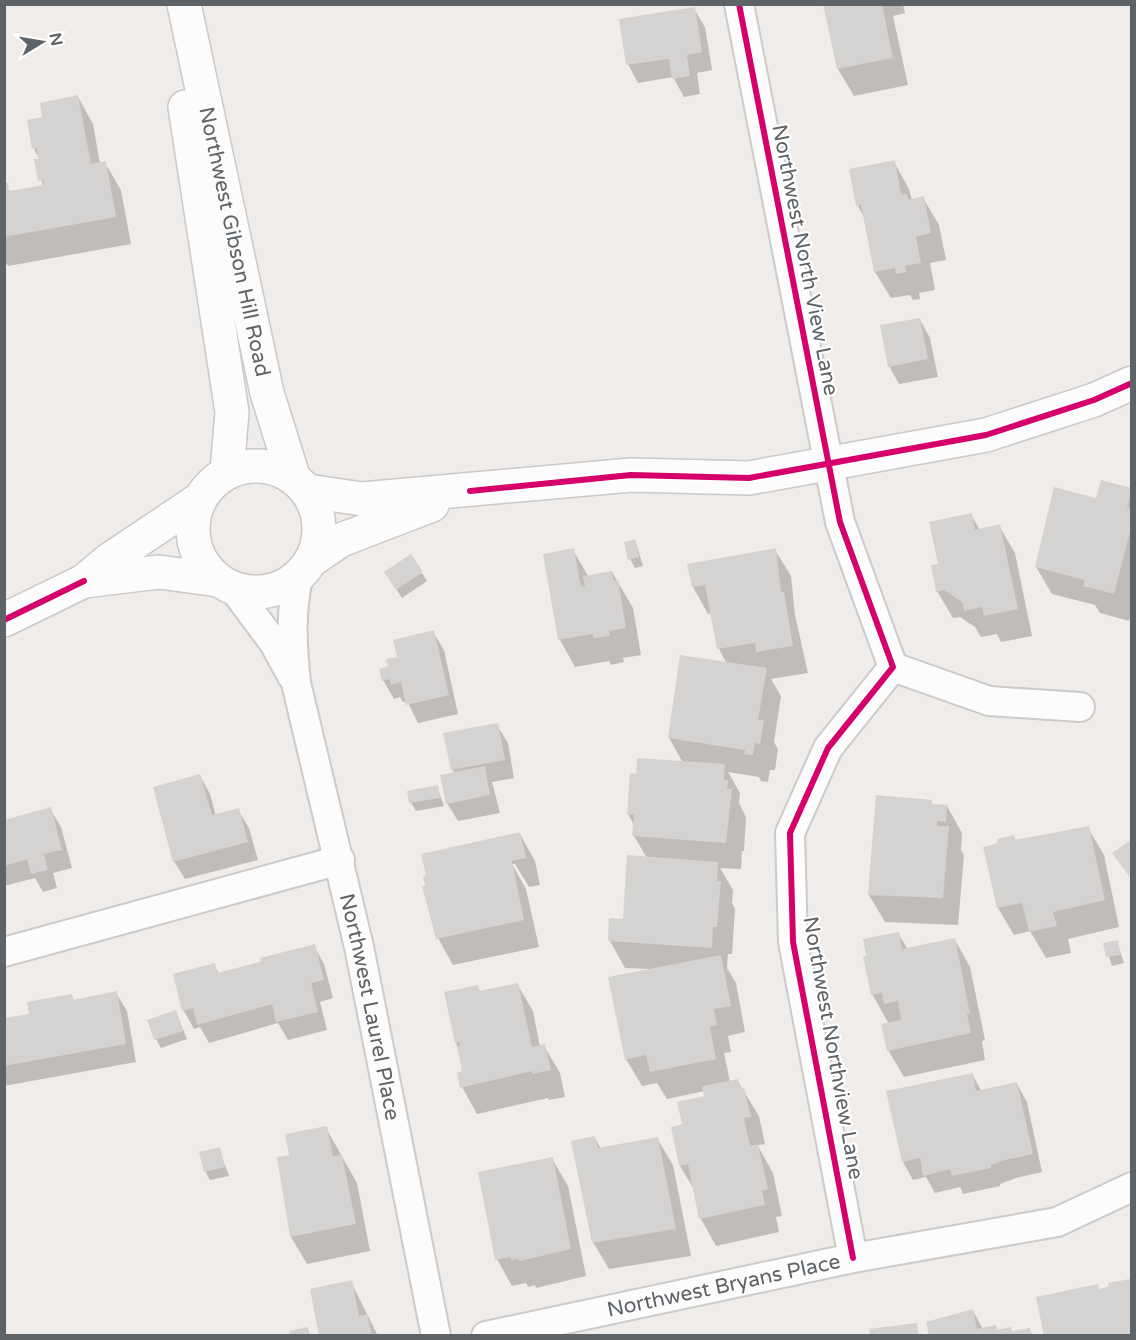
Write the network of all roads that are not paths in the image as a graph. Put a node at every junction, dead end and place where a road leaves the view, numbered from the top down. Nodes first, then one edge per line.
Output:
1 (171, 4) edge
2 (184, 4) edge
3 (739, 4) edge
4 (1131, 383) edge
5 (828, 463) junction
6 (227, 471) junction
7 (301, 483) junction
8 (470, 491) junction
9 (200, 500) junction
10 (305, 568) junction
11 (84, 581) junction
12 (226, 584) junction
13 (4, 620) edge
14 (893, 667) junction
15 (296, 683) junction
16 (1080, 707) dead end
17 (340, 860) junction
18 (4, 952) edge
19 (1131, 1187) edge
20 (853, 1258) junction
21 (436, 1335) edge
22 (486, 1335) edge

1 - 6 main road, Northwest Gibson Hill Road
2 - 7 main road, Northwest Gibson Hill Road
3 - 5 street, Northwest North View Lane
4 - 5 main road
5 - 8 main road
5 - 14 street, Northwest North View Lane
6 - 7 main road
6 - 9 main road
7 - 8 main road
7 - 10 main road
8 - 10 main road
9 - 11 main road
9 - 12 main road
10 - 12 main road
10 - 15 street, Northwest Laurel Place
11 - 12 main road
11 - 13 main road
12 - 15 street, Northwest Laurel Place
14 - 16 street
14 - 20 street, Northwest Northview Lane
15 - 17 street, Northwest Laurel Place
17 - 18 street
17 - 21 street, Northwest Laurel Place
19 - 20 street, Northwest Bryans Place
20 - 22 street, Northwest Bryans Place

